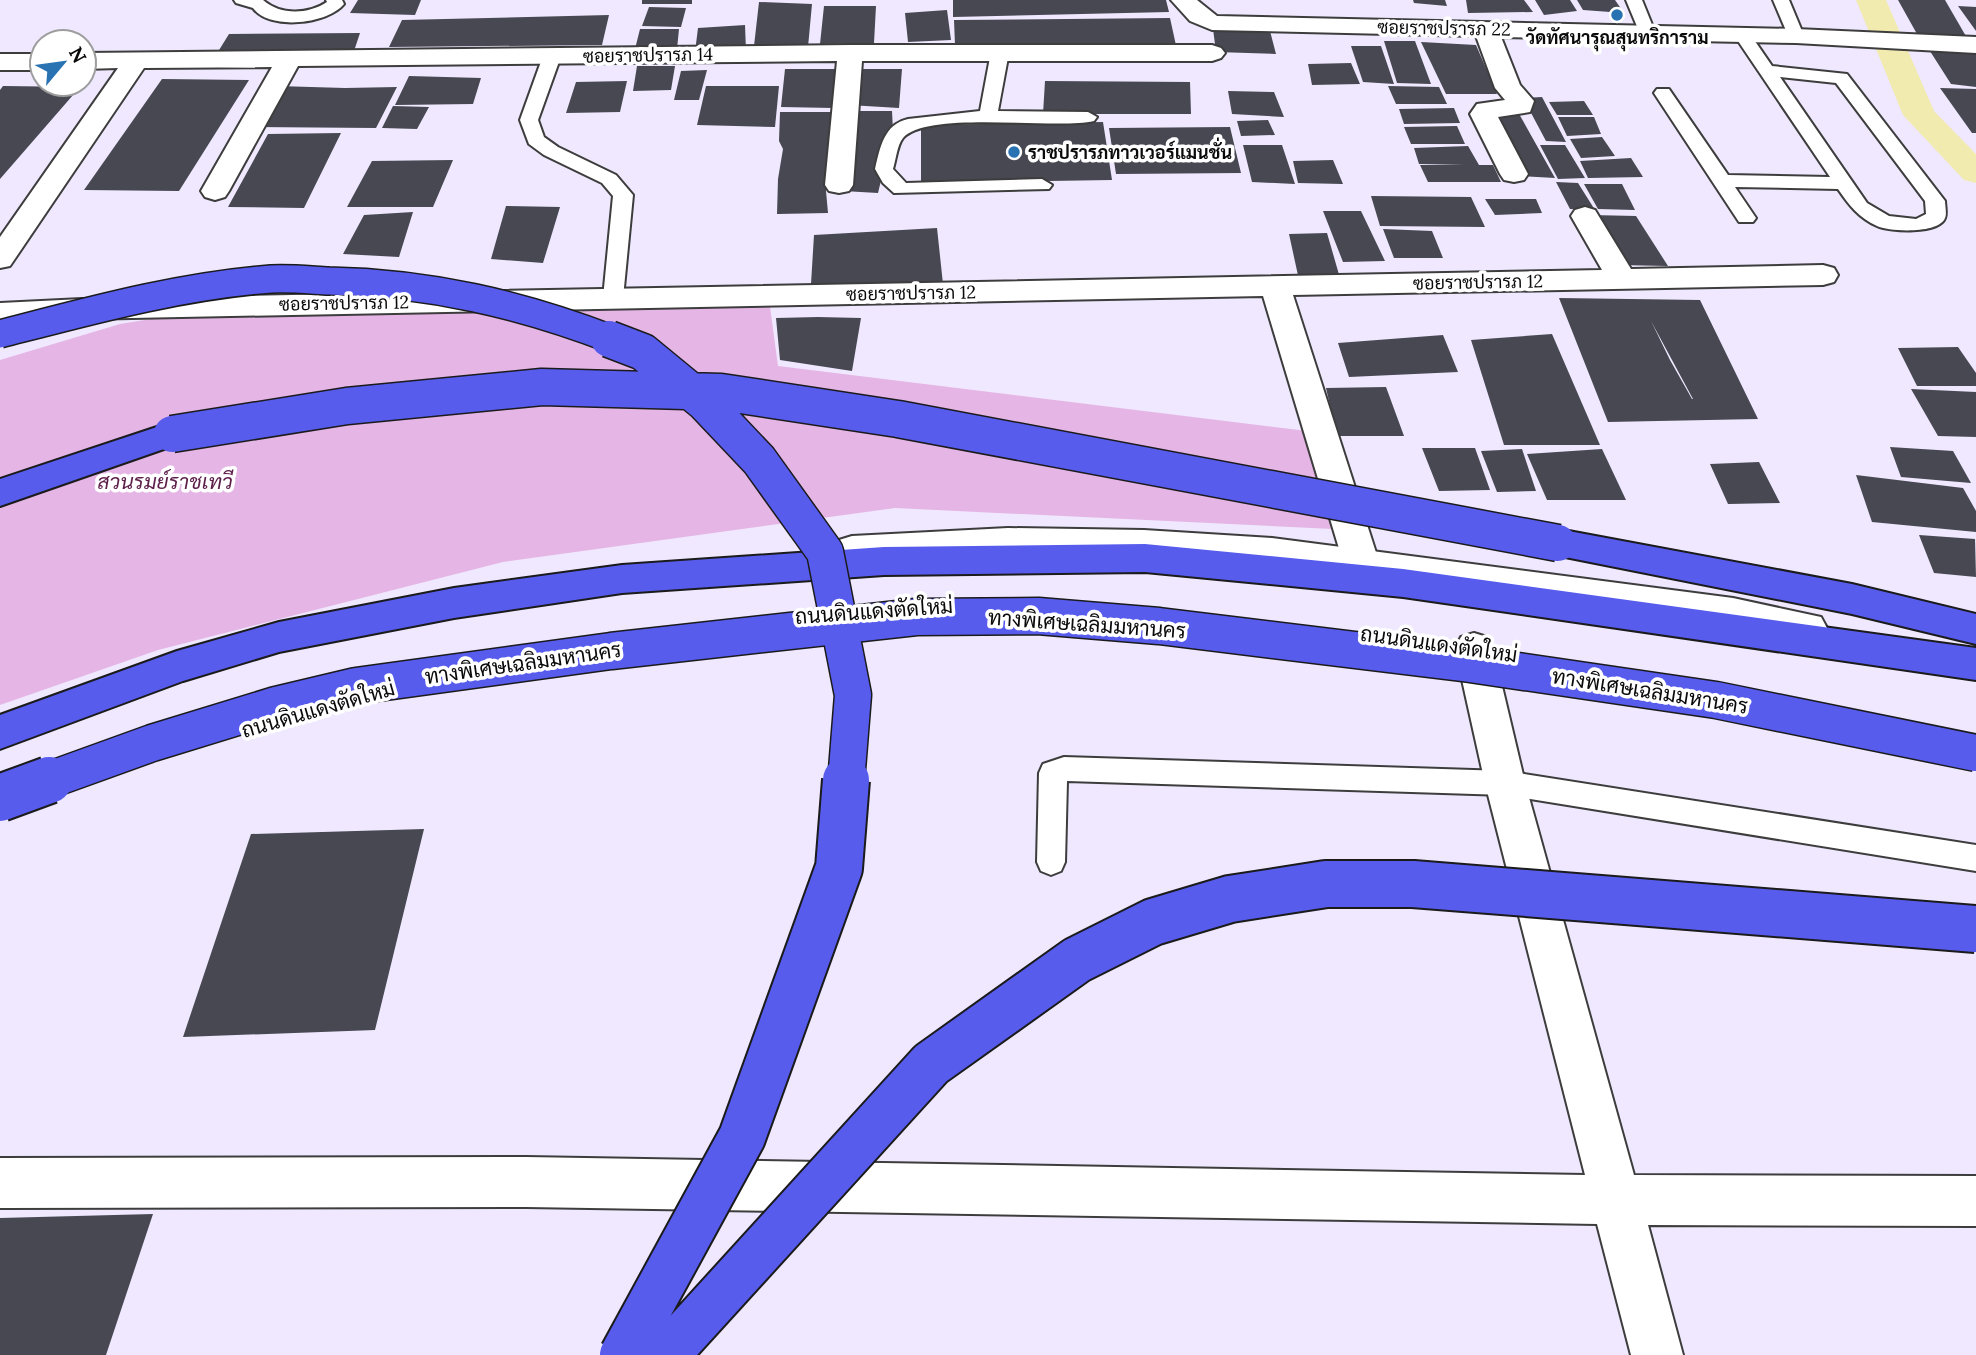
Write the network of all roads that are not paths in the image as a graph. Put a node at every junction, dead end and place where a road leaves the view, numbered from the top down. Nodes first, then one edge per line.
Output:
1 (242, 0) edge
2 (334, 0) edge
3 (1184, 0) edge
4 (1634, 0) edge
5 (1781, 0) edge
6 (263, 2) edge
7 (1485, 28) junction
8 (1647, 32) junction
9 (1742, 35) junction
10 (1796, 36) junction
11 (1976, 45) edge
12 (1000, 52) junction
13 (850, 53) junction
14 (1212, 53) dead end
15 (552, 57) junction
16 (290, 58) junction
17 (98, 61) edge
18 (136, 61) junction
19 (0, 62) edge
20 (28, 62) edge
21 (1767, 71) junction
22 (1663, 93) dead end
23 (988, 116) junction
24 (1088, 117) dead end
25 (1514, 174) dead end
26 (1722, 181) junction
27 (1844, 183) junction
28 (839, 185) dead end
29 (1042, 186) dead end
30 (215, 191) dead end
31 (1585, 216) dead end
32 (1746, 218) dead end
33 (0, 259) edge
34 (1823, 275) dead end
35 (1622, 279) junction
36 (1275, 286) junction
37 (613, 298) junction
38 (0, 313) edge
39 (0, 334) edge
40 (0, 494) edge
41 (1362, 565) junction
42 (1976, 629) edge
43 (1474, 648) junction
44 (1976, 664) edge
45 (0, 723) edge
46 (0, 733) edge
47 (1976, 737) edge
48 (1976, 753) edge
49 (1504, 783) junction
50 (0, 798) edge
51 (0, 816) edge
52 (1976, 858) edge
53 (1051, 862) dead end
54 (1976, 929) edge
55 (0, 1183) edge
56 (1617, 1200) junction
57 (1976, 1201) edge
58 (623, 1355) edge
59 (666, 1355) edge
60 (1657, 1355) edge

1 - 6 lane
2 - 6 lane
3 - 7 street, ซอยราชปรารภ 22
4 - 8 lane
5 - 10 lane
7 - 8 street, ซอยราชปรารภ 22
7 - 25 street
8 - 9 street, ซอยราชปรารภ 22
9 - 10 street, ซอยราชปรารภ 22
9 - 21 lane
10 - 11 street, ซอยราชปรารภ 22
12 - 13 street, ซอยราชปรารภ 14
12 - 14 street, ซอยราชปรารภ 14
12 - 23 lane
13 - 15 street, ซอยราชปรารภ 14
13 - 28 street
15 - 16 street, ซอยราชปรารภ 14
15 - 37 lane
16 - 18 street, ซอยราชปรารภ 14
16 - 30 street
17 - 18 street, ซอยราชปรารภ 14
18 - 33 street
19 - 20 street
21 - 27 lane
21 - 27 lane
22 - 26 lane
23 - 24 lane
23 - 29 lane
26 - 27 lane
26 - 32 lane
31 - 35 street
34 - 35 street, ซอยราชปรารภ 12
35 - 36 street, ซอยราชปรารภ 12
36 - 37 street, ซอยราชปรารภ 12
36 - 41 street
37 - 38 street, ซอยราชปรารภ 12
39 - 58 highway, bridge
40 - 42 highway, bridge
41 - 44 street
41 - 45 street
43 - 47 street, ถนนดินแดงตัดใหม่
43 - 49 street
43 - 51 street, ถนนดินแดงตัดใหม่
44 - 46 highway
48 - 50 highway, ทางพิเศษเฉลิมมหานคร, bridge
49 - 52 lane
49 - 53 lane
49 - 56 street
54 - 59 highway, bridge
55 - 56 street
56 - 57 street
56 - 60 street

